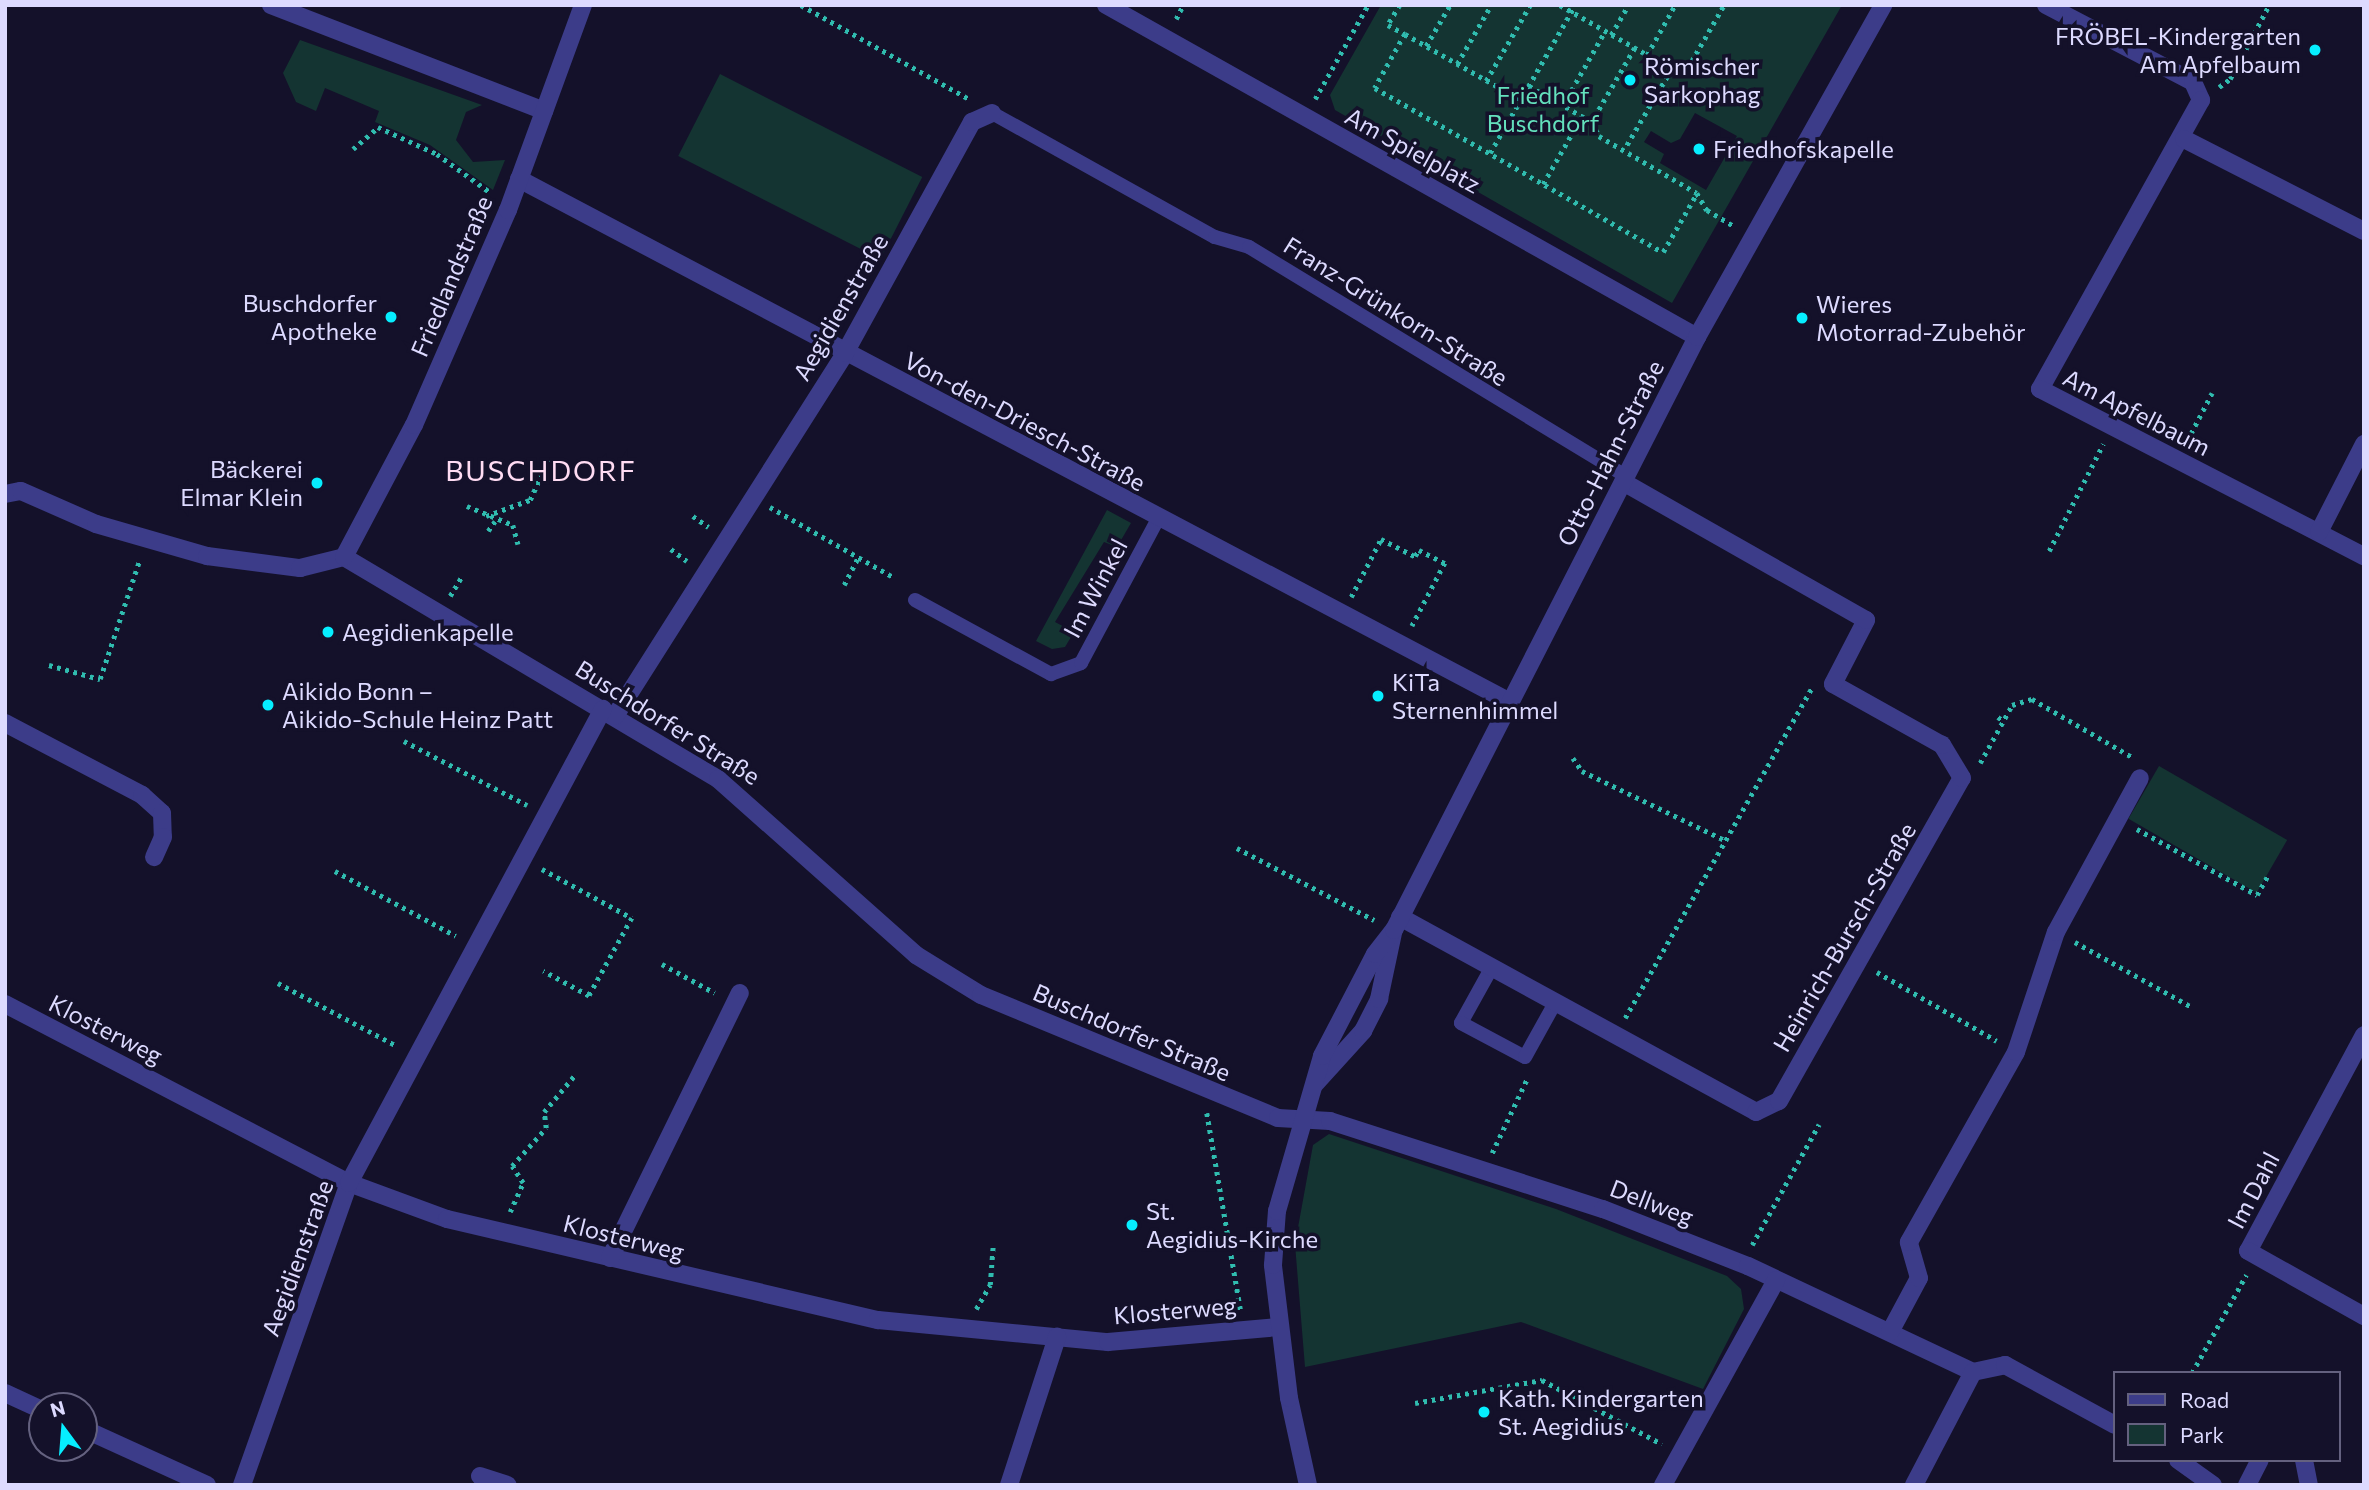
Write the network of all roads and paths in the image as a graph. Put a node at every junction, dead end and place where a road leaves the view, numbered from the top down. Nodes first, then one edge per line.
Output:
1 (271, 5) edge
2 (583, 5) edge
3 (801, 5) edge
4 (1106, 5) edge
5 (1368, 5) edge
6 (1400, 5) edge
7 (1450, 5) edge
8 (1491, 5) edge
9 (1530, 5) edge
10 (1560, 5) edge
11 (1575, 5) edge
12 (1628, 5) edge
13 (1675, 5) edge
14 (1724, 5) edge
15 (1883, 5) edge
16 (2046, 5) edge
17 (2269, 5) edge
18 (1572, 12) junction
19 (1605, 31) junction
20 (1405, 34) junction
21 (1611, 34) junction
22 (1426, 47) junction
23 (1635, 48) junction
24 (1647, 55) junction
25 (1457, 64) junction
26 (1672, 69) junction
27 (1486, 81) junction
28 (1529, 86) junction
29 (1521, 100) junction
30 (2201, 100) junction
31 (1563, 105) junction
32 (544, 111) junction
33 (992, 113) junction
34 (1582, 116) junction
35 (1304, 117) junction
36 (1592, 122) junction
37 (2184, 139) junction
38 (352, 149) dead end
39 (1625, 149) junction
40 (1490, 154) junction
41 (519, 179) junction
42 (1543, 184) junction
43 (1697, 193) junction
44 (510, 203) junction
45 (2364, 230) edge
46 (1751, 236) junction
47 (1697, 337) junction
48 (845, 353) junction
49 (2213, 393) dead end
50 (2111, 427) junction
51 (2364, 444) edge
52 (548, 460) dead end
53 (2177, 460) junction
54 (1624, 479) junction
55 (5, 494) edge
56 (751, 497) junction
57 (467, 506) dead end
58 (486, 516) junction
59 (1158, 519) junction
60 (495, 521) junction
61 (488, 531) dead end
62 (2319, 533) junction
63 (146, 541) junction
64 (519, 544) dead end
65 (2049, 551) dead end
66 (2364, 556) edge
67 (344, 557) junction
68 (858, 557) junction
69 (893, 577) dead end
70 (844, 585) dead end
71 (915, 600) dead end
72 (1342, 614) junction
73 (1402, 646) junction
74 (49, 665) dead end
75 (1833, 684) junction
76 (1510, 702) junction
77 (609, 712) junction
78 (1998, 717) dead end
79 (2004, 721) junction
80 (5, 723) edge
81 (404, 741) dead end
82 (1573, 758) dead end
83 (1962, 778) junction
84 (2140, 778) joint
85 (546, 815) junction
86 (2119, 818) junction
87 (1725, 840) junction
88 (1237, 848) dead end
89 (154, 857) dead end
90 (522, 859) junction
91 (335, 871) dead end
92 (2269, 873) dead end
93 (1397, 923) junction
94 (2056, 932) junction
95 (476, 946) junction
96 (1859, 962) junction
97 (662, 964) dead end
98 (1492, 967) junction
99 (543, 971) dead end
100 (278, 983) dead end
101 (737, 998) joint
102 (1556, 1001) junction
103 (5, 1004) edge
104 (2192, 1007) dead end
105 (1615, 1034) junction
106 (2364, 1035) edge
107 (2016, 1052) junction
108 (416, 1056) junction
109 (1525, 1058) junction
110 (574, 1076) dead end
111 (1202, 1088) junction
112 (1309, 1091) junction
113 (1300, 1118) junction
114 (1819, 1124) dead end
115 (1483, 1169) junction
116 (349, 1183) junction
117 (505, 1233) junction
118 (993, 1245) dead end
119 (2257, 1256) junction
120 (610, 1258) junction
121 (1741, 1264) junction
122 (1776, 1280) junction
123 (2364, 1316) edge
124 (1278, 1326) junction
125 (972, 1330) junction
126 (1243, 1330) junction
127 (1890, 1332) junction
128 (1057, 1337) junction
129 (2193, 1371) edge
130 (1973, 1372) junction
131 (5, 1393) edge
132 (1415, 1403) dead end
133 (28, 1404) edge
134 (2114, 1424) edge
135 (98, 1435) edge
136 (1680, 1453) junction
137 (2181, 1462) edge
138 (2259, 1462) edge
139 (2305, 1462) edge
140 (481, 1476) dead end
141 (2311, 1484) edge
142 (207, 1485) edge
143 (242, 1485) edge
144 (508, 1485) edge
145 (1009, 1485) edge
146 (1308, 1485) edge
147 (1663, 1485) edge
148 (1914, 1485) edge
149 (2213, 1485) edge
150 (2247, 1485) edge

1 - 32 street
2 - 32 street, Friedlandstraße
3 - 33 path
4 - 35 street, Am Spielplatz
5 - 35 path
6 - 20 path
7 - 22 path
8 - 25 path
9 - 27 path
10 - 18 path
11 - 18 path
12 - 21 path
13 - 24 path
14 - 26 path
15 - 46 street, Otto-Hahn-Straße
16 - 30 street
17 - 30 path
18 - 19 path
18 - 28 path
19 - 21 path
19 - 31 path
20 - 22 path
20 - 40 path
21 - 23 path
22 - 25 path
23 - 24 path
23 - 36 path
24 - 26 path
25 - 27 path
26 - 39 path
27 - 29 path
28 - 29 path
28 - 31 path
29 - 40 path
30 - 37 street
31 - 34 path
32 - 41 street, Friedlandstraße
33 - 48 street, Aegidienstraße
33 - 54 lane, Franz-Grünkorn-Straße
34 - 36 path
34 - 42 path
35 - 47 street, Am Spielplatz
36 - 39 path
37 - 45 street
37 - 50 street, Am Apfelbaum
38 - 44 path
39 - 43 path
40 - 42 path
41 - 44 street, Friedlandstraße
41 - 48 street, Von-den-Driesch-Straße
42 - 43 path
43 - 46 path
44 - 67 street, Friedlandstraße
46 - 47 street, Otto-Hahn-Straße
47 - 54 street, Otto-Hahn-Straße
48 - 56 street, Aegidienstraße
48 - 59 street, Von-den-Driesch-Straße
49 - 53 path
50 - 53 street, Am Apfelbaum
50 - 65 path
51 - 62 street
52 - 58 path
53 - 62 street, Am Apfelbaum
54 - 75 street
54 - 76 street, Otto-Hahn-Straße
55 - 63 street
56 - 68 path
56 - 77 street, Aegidienstraße
57 - 58 path
58 - 60 path
59 - 71 lane, Im Winkel
59 - 72 street, Von-den-Driesch-Straße
60 - 61 path
60 - 64 path
62 - 66 street, Am Apfelbaum
63 - 67 street
63 - 74 path
67 - 77 street, Buschdorfer Straße
68 - 69 path
68 - 70 path
72 - 73 street, Von-den-Driesch-Straße
72 - 73 path
73 - 76 street, Von-den-Driesch-Straße
75 - 83 street
75 - 87 path
76 - 93 street, Otto-Hahn-Straße
77 - 85 street, Aegidienstraße
77 - 111 street, Buschdorfer Straße
78 - 79 path
79 - 83 path
79 - 84 path
80 - 89 street
81 - 85 path
82 - 87 path
83 - 96 street, Heinrich-Bursch-Straße
84 - 86 street
85 - 90 street, Aegidienstraße
86 - 92 path
86 - 94 street
87 - 105 path
88 - 93 path
90 - 95 street, Aegidienstraße
90 - 99 path
91 - 95 path
93 - 98 street, Heinrich-Bursch-Straße
93 - 112 street, Otto-Hahn-Straße
93 - 112 street, Otto-Hahn-Straße
94 - 104 path
94 - 107 street
95 - 108 street, Aegidienstraße
96 - 105 street, Heinrich-Bursch-Straße
96 - 107 path
97 - 101 path
98 - 102 street, Heinrich-Bursch-Straße
98 - 109 lane
100 - 108 path
101 - 120 street
102 - 105 street, Heinrich-Bursch-Straße
102 - 109 lane
103 - 116 street, Klosterweg
106 - 119 street, Im Dahl
107 - 127 street
108 - 116 street, Aegidienstraße
109 - 115 path
110 - 117 path
111 - 113 street, Buschdorfer Straße
111 - 126 path
112 - 113 street, Otto-Hahn-Straße
113 - 115 street, Dellweg
113 - 124 street, Otto-Hahn-Straße
114 - 121 path
115 - 121 street, Dellweg
116 - 117 street, Klosterweg
116 - 143 street, Aegidienstraße
117 - 120 street, Klosterweg
118 - 125 path
119 - 123 street, Im Dahl
119 - 129 path
120 - 125 street, Klosterweg
121 - 122 street, Dellweg
122 - 127 street, Dellweg
122 - 136 street
124 - 126 street, Klosterweg
124 - 146 street, Otto-Hahn-Straße
125 - 128 street, Klosterweg
126 - 128 street, Klosterweg
127 - 130 street, Dellweg
128 - 145 street
130 - 134 street
130 - 148 street
131 - 133 street
132 - 136 path
135 - 142 street
136 - 147 street
137 - 149 street
138 - 150 street
139 - 141 street
140 - 144 street

